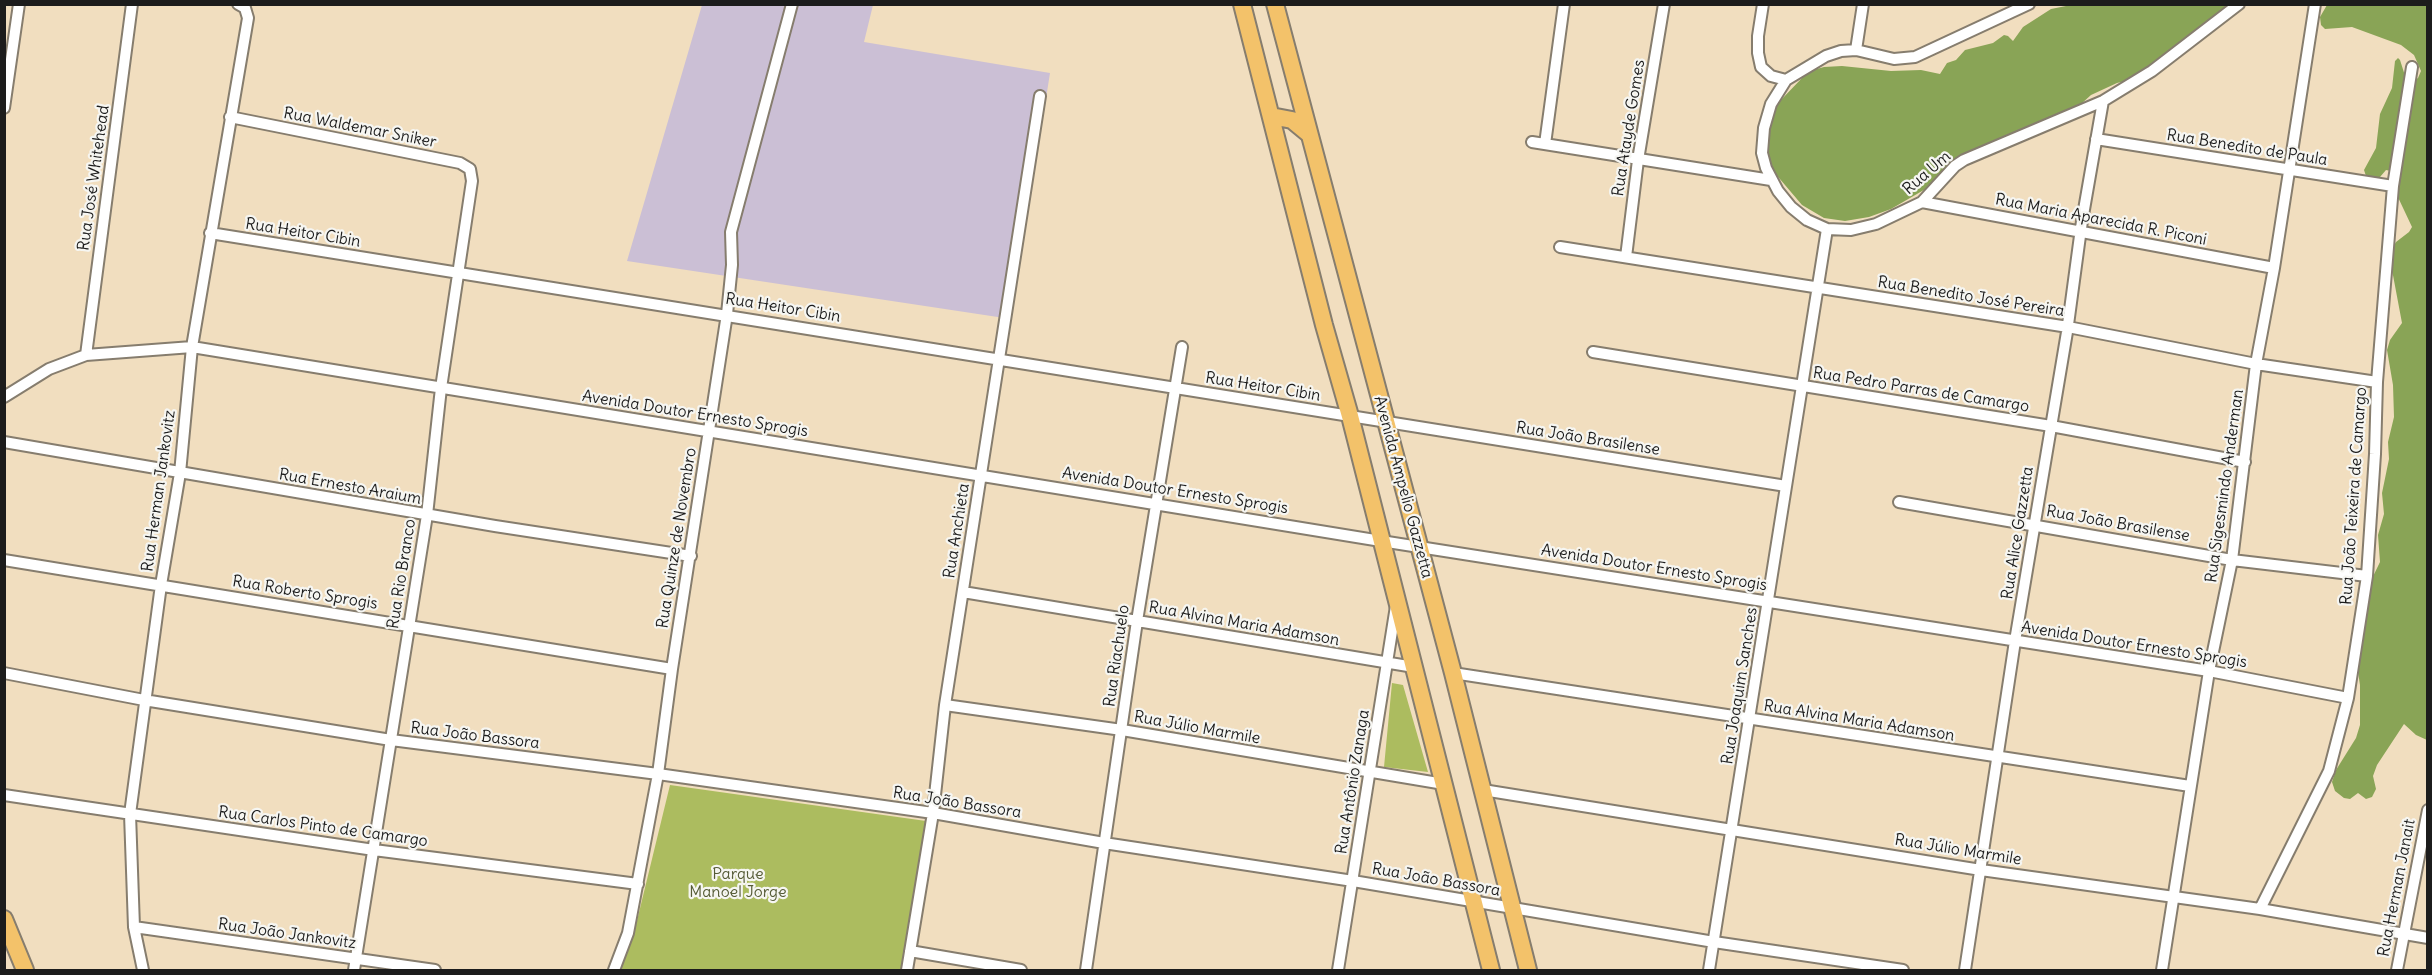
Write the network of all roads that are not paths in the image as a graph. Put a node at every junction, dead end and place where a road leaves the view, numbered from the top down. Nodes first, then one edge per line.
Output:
1 (19, 4) edge
2 (132, 4) edge
3 (238, 4) edge
4 (792, 4) edge
5 (1242, 4) edge
6 (1275, 4) edge
7 (1564, 4) edge
8 (1664, 4) edge
9 (1763, 4) edge
10 (1863, 4) edge
11 (2029, 4) edge
12 (2239, 4) edge
13 (2310, 5) edge
14 (1856, 50) junction
15 (2412, 67) dead end
16 (1786, 80) junction
17 (1040, 96) dead end
18 (2103, 101) junction
19 (4, 108) edge
20 (1271, 116) junction
21 (230, 117) junction
22 (1309, 135) junction
23 (2096, 139) junction
24 (1532, 142) dead end
25 (1545, 144) junction
26 (1638, 160) junction
27 (2290, 170) junction
28 (1771, 180) junction
29 (472, 181) joint
30 (2393, 186) junction
31 (1922, 202) junction
32 (1827, 229) junction
33 (2081, 231) junction
34 (210, 233) junction
35 (1560, 247) dead end
36 (1626, 257) junction
37 (2274, 267) junction
38 (457, 274) junction
39 (1817, 288) junction
40 (727, 314) junction
41 (2067, 327) junction
42 (192, 347) junction
43 (1182, 347) dead end
44 (1593, 352) dead end
45 (86, 355) junction
46 (999, 358) junction
47 (2256, 364) junction
48 (2377, 382) junction
49 (1802, 386) junction
50 (441, 388) junction
51 (1175, 389) junction
52 (4, 397) edge
53 (1350, 417) junction
54 (1385, 422) junction
55 (2051, 426) junction
56 (708, 431) junction
57 (4, 442) edge
58 (2245, 462) junction
59 (180, 473) junction
60 (981, 474) junction
61 (1786, 486) junction
62 (1899, 502) dead end
63 (1158, 504) junction
64 (427, 515) junction
65 (2036, 525) junction
66 (1382, 541) junction
67 (1419, 546) junction
68 (691, 556) junction
69 (4, 560) edge
70 (2232, 561) junction
71 (2367, 576) junction
72 (161, 585) junction
73 (963, 592) junction
74 (1397, 598) junction
75 (1768, 601) junction
76 (1137, 621) junction
77 (409, 626) junction
78 (2015, 641) junction
79 (1387, 663) junction
80 (1414, 667) junction
81 (672, 669) junction
82 (2209, 671) junction
83 (4, 673) edge
84 (1454, 673) junction
85 (2348, 698) junction
86 (144, 700) junction
87 (945, 705) junction
88 (1749, 719) junction
89 (1122, 730) junction
90 (391, 740) junction
91 (1999, 758) junction
92 (1369, 773) junction
93 (658, 774) junction
94 (1444, 784) junction
95 (2190, 786) junction
96 (1484, 790) junction
97 (4, 795) edge
98 (2427, 810) edge
99 (933, 813) junction
100 (130, 814) junction
101 (1733, 830) junction
102 (2426, 830) edge
103 (1104, 843) junction
104 (374, 850) junction
105 (1981, 870) junction
106 (1353, 881) junction
107 (638, 884) junction
108 (2173, 897) junction
109 (1473, 902) junction
110 (1511, 908) junction
111 (2260, 909) junction
112 (4, 919) edge
113 (134, 927) junction
114 (2403, 934) junction
115 (2427, 938) edge
116 (1714, 942) junction
117 (910, 951) junction
118 (357, 959) junction
119 (25, 970) edge
120 (143, 970) edge
121 (354, 970) edge
122 (435, 970) edge
123 (614, 970) edge
124 (907, 970) edge
125 (1022, 970) edge
126 (1086, 970) edge
127 (1338, 970) edge
128 (1491, 970) edge
129 (1528, 970) edge
130 (1709, 970) edge
131 (1903, 970) edge
132 (1965, 970) edge
133 (2162, 970) edge
134 (2397, 970) edge

1 - 19 street
2 - 45 street, Rua José Whitehead
3 - 21 street, Rua Herman Jankovitz
4 - 40 street, Rua Quinze de Novembro
5 - 20 main road, Avenida Ampelio Gazzetta
6 - 22 main road, Avenida Ampelio Gazzetta
7 - 25 street
8 - 26 street, Rua Atayde Gomes
9 - 16 street
10 - 14 street
11 - 14 street
12 - 18 street, Rua Um
13 - 27 street, Rua Sigesmindo Anderman
14 - 16 street
15 - 30 street, Rua João Teixeira de Camargo
16 - 28 street, Rua Um
17 - 46 street, Rua Anchieta
18 - 23 street, Rua Alice Gazzetta
18 - 31 street, Rua Um
20 - 22 main road
20 - 53 main road, Avenida Ampelio Gazzetta
21 - 29 street, Rua Waldemar Sniker
21 - 34 street, Rua Herman Jankovitz
22 - 54 main road, Avenida Ampelio Gazzetta
23 - 27 street, Rua Benedito de Paula
23 - 33 street, Rua Alice Gazzetta
24 - 25 street
25 - 26 street
26 - 28 street
26 - 36 street, Rua Atayde Gomes
27 - 30 street, Rua Benedito de Paula
27 - 37 street, Rua Sigesmindo Anderman
28 - 32 street, Rua Um
29 - 38 street, Rua Rio Branco
30 - 48 street, Rua João Teixeira de Camargo
31 - 32 street, Rua Um
31 - 33 street, Rua Maria Aparecida R. Piconi
32 - 39 street, Rua Joaquim Sanches
33 - 37 street, Rua Maria Aparecida R. Piconi
33 - 41 street, Rua Alice Gazzetta
34 - 38 street, Rua Heitor Cibin
34 - 42 street, Rua Herman Jankovitz
35 - 36 street, Rua Benedito José Pereira
36 - 39 street, Rua Benedito José Pereira
37 - 47 street, Rua Sigesmindo Anderman
38 - 40 street, Rua Heitor Cibin
38 - 50 street, Rua Rio Branco
39 - 41 street, Rua Benedito José Pereira
39 - 49 street, Rua Joaquim Sanches
40 - 46 street, Rua Heitor Cibin
40 - 56 street, Rua Quinze de Novembro
41 - 47 street, Rua Benedito José Pereira
41 - 55 street, Rua Alice Gazzetta
42 - 45 street, Avenida Doutor Ernesto Sprogis
42 - 50 street, Avenida Doutor Ernesto Sprogis
42 - 59 street, Rua Herman Jankovitz
43 - 51 street, Rua Riachuelo
44 - 49 street, Rua Pedro Parras de Camargo
45 - 52 street, Avenida Doutor Ernesto Sprogis
46 - 51 street, Rua Heitor Cibin
46 - 60 street, Rua Anchieta
47 - 48 street, Rua Benedito José Pereira
47 - 58 street, Rua Sigesmindo Anderman
48 - 71 street, Rua João Teixeira de Camargo
49 - 55 street, Rua Pedro Parras de Camargo
49 - 61 street, Rua Joaquim Sanches
50 - 56 street, Avenida Doutor Ernesto Sprogis
50 - 64 street, Rua Rio Branco
51 - 53 street, Rua Heitor Cibin
51 - 63 street, Rua Riachuelo
53 - 54 street, Rua Heitor Cibin
53 - 66 main road, Avenida Ampelio Gazzetta
54 - 61 street, Rua João Brasilense
54 - 67 main road, Avenida Ampelio Gazzetta
55 - 58 street, Rua Pedro Parras de Camargo
55 - 65 street, Rua Alice Gazzetta
56 - 60 street, Avenida Doutor Ernesto Sprogis
56 - 68 street, Rua Quinze de Novembro
57 - 59 street, Rua Ernesto Araium
58 - 70 street, Rua Sigesmindo Anderman
59 - 64 street, Rua Ernesto Araium
59 - 72 street, Rua Herman Jankovitz
60 - 63 street, Avenida Doutor Ernesto Sprogis
60 - 73 street, Rua Anchieta
61 - 75 street, Rua Joaquim Sanches
62 - 65 street, Rua João Brasilense
63 - 66 street, Avenida Doutor Ernesto Sprogis
63 - 76 street, Rua Riachuelo
64 - 68 street, Rua Ernesto Araium
64 - 77 street, Rua Rio Branco
65 - 70 street, Rua João Brasilense
65 - 78 street, Rua Alice Gazzetta
66 - 67 street, Avenida Doutor Ernesto Sprogis
66 - 74 main road, Avenida Ampelio Gazzetta
67 - 75 street, Avenida Doutor Ernesto Sprogis
67 - 84 main road, Avenida Ampelio Gazzetta
68 - 81 street, Rua Quinze de Novembro
69 - 72 street, Rua Roberto Sprogis
70 - 71 street, Rua João Brasilense
70 - 82 street, Rua Sigesmindo Anderman
71 - 85 street, Rua João Teixeira de Camargo
72 - 77 street, Rua Roberto Sprogis
72 - 86 street, Rua Herman Jankovitz
73 - 76 street, Rua Alvina Maria Adamson
73 - 87 street, Rua Anchieta
74 - 79 street, Rua Antônio Zanaga
74 - 80 main road, Avenida Ampelio Gazzetta
75 - 78 street, Avenida Doutor Ernesto Sprogis
75 - 88 street, Rua Joaquim Sanches
76 - 79 street, Rua Alvina Maria Adamson
76 - 89 street, Rua Riachuelo
77 - 81 street, Rua Roberto Sprogis
77 - 90 street, Rua Rio Branco
78 - 82 street, Avenida Doutor Ernesto Sprogis
78 - 91 street, Rua Alice Gazzetta
79 - 80 street, Rua Alvina Maria Adamson
79 - 92 street, Rua Antônio Zanaga
80 - 94 main road, Avenida Ampelio Gazzetta
81 - 93 street, Rua Quinze de Novembro
82 - 85 street, Avenida Doutor Ernesto Sprogis
82 - 95 street, Rua Sigesmindo Anderman
83 - 86 street, Rua João Bassora
84 - 88 street, Rua Alvina Maria Adamson
84 - 96 main road, Avenida Ampelio Gazzetta
85 - 111 street, Rua João Teixeira de Camargo
86 - 90 street, Rua João Bassora
86 - 100 street, Rua Herman Jankovitz
87 - 89 street, Rua Júlio Marmile
87 - 99 street, Rua Anchieta
88 - 91 street, Rua Alvina Maria Adamson
88 - 101 street, Rua Joaquim Sanches
89 - 92 street, Rua Júlio Marmile
89 - 103 street, Rua Riachuelo
90 - 93 street, Rua João Bassora
90 - 104 street, Rua Rio Branco
91 - 95 street, Rua Alvina Maria Adamson
91 - 105 street, Rua Alice Gazzetta
92 - 94 street, Rua Júlio Marmile
92 - 106 street, Rua Antônio Zanaga
93 - 99 street, Rua João Bassora
93 - 107 street, Rua Quinze de Novembro
94 - 109 main road, Avenida Ampelio Gazzetta
95 - 108 street, Rua Sigesmindo Anderman
96 - 101 street, Rua Júlio Marmile
96 - 110 main road, Avenida Ampelio Gazzetta
97 - 100 street, Rua Carlos Pinto de Camargo
98 - 102 street, Rua Herman Janait
99 - 103 street, Rua João Bassora
99 - 117 street, Rua Anchieta
100 - 104 street, Rua Carlos Pinto de Camargo
100 - 113 street, Rua Herman Jankovitz
101 - 105 street, Rua Júlio Marmile
101 - 116 street, Rua Joaquim Sanches
102 - 114 street, Rua Herman Janait
103 - 106 street, Rua João Bassora
103 - 126 street, Rua Riachuelo
104 - 107 street, Rua Carlos Pinto de Camargo
104 - 118 street, Rua Rio Branco
105 - 108 street, Rua Júlio Marmile
105 - 132 street, Rua Alice Gazzetta
106 - 109 street, Rua João Bassora
106 - 127 street, Rua Antônio Zanaga
107 - 123 street, Rua Quinze de Novembro
108 - 111 street, Rua Júlio Marmile
108 - 133 street, Rua Sigesmindo Anderman
109 - 110 street, Rua João Bassora
109 - 128 main road, Avenida Ampelio Gazzetta
110 - 116 street, Rua João Bassora
110 - 129 main road, Avenida Ampelio Gazzetta
111 - 114 street, Rua Júlio Marmile
112 - 119 main road
113 - 118 street, Rua João Jankovitz
113 - 120 street, Rua Herman Jankovitz
114 - 115 street, Rua Júlio Marmile
114 - 134 street, Rua Herman Janait
116 - 130 street, Rua Joaquim Sanches
116 - 131 street, Rua João Bassora
117 - 124 street, Rua Anchieta
117 - 125 street
118 - 121 street, Rua Rio Branco
118 - 122 street, Rua João Jankovitz

